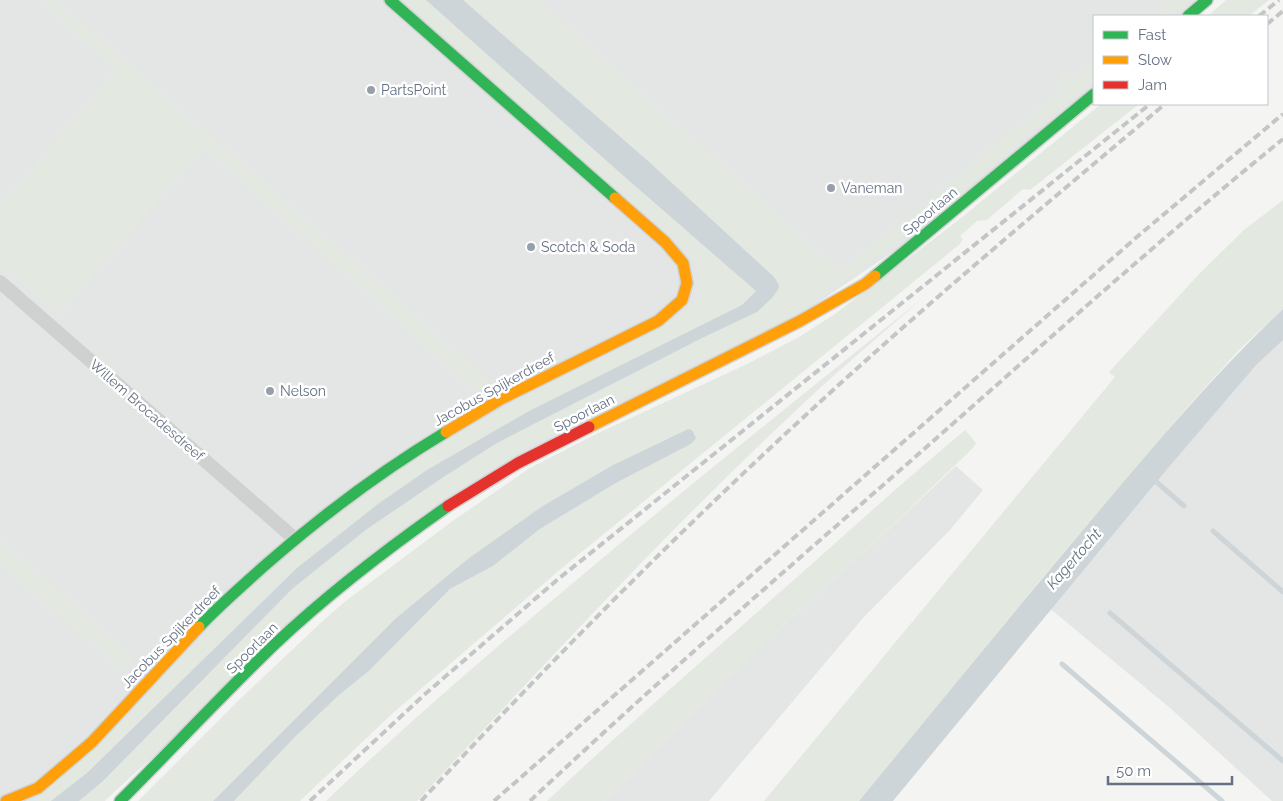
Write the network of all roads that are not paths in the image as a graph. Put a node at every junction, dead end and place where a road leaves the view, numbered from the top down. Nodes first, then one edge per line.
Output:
1 (390, 0) edge
2 (1207, 0) edge
3 (1189, 15) edge
4 (1093, 95) edge
5 (0, 282) edge
6 (294, 538) junction
7 (6, 801) edge
8 (120, 801) edge

1 - 6 street, Jacobus Spijkerdreef
2 - 3 street
4 - 8 street, Spoorlaan
5 - 6 street, Willem Brocadesdreef
6 - 7 street, Jacobus Spijkerdreef

